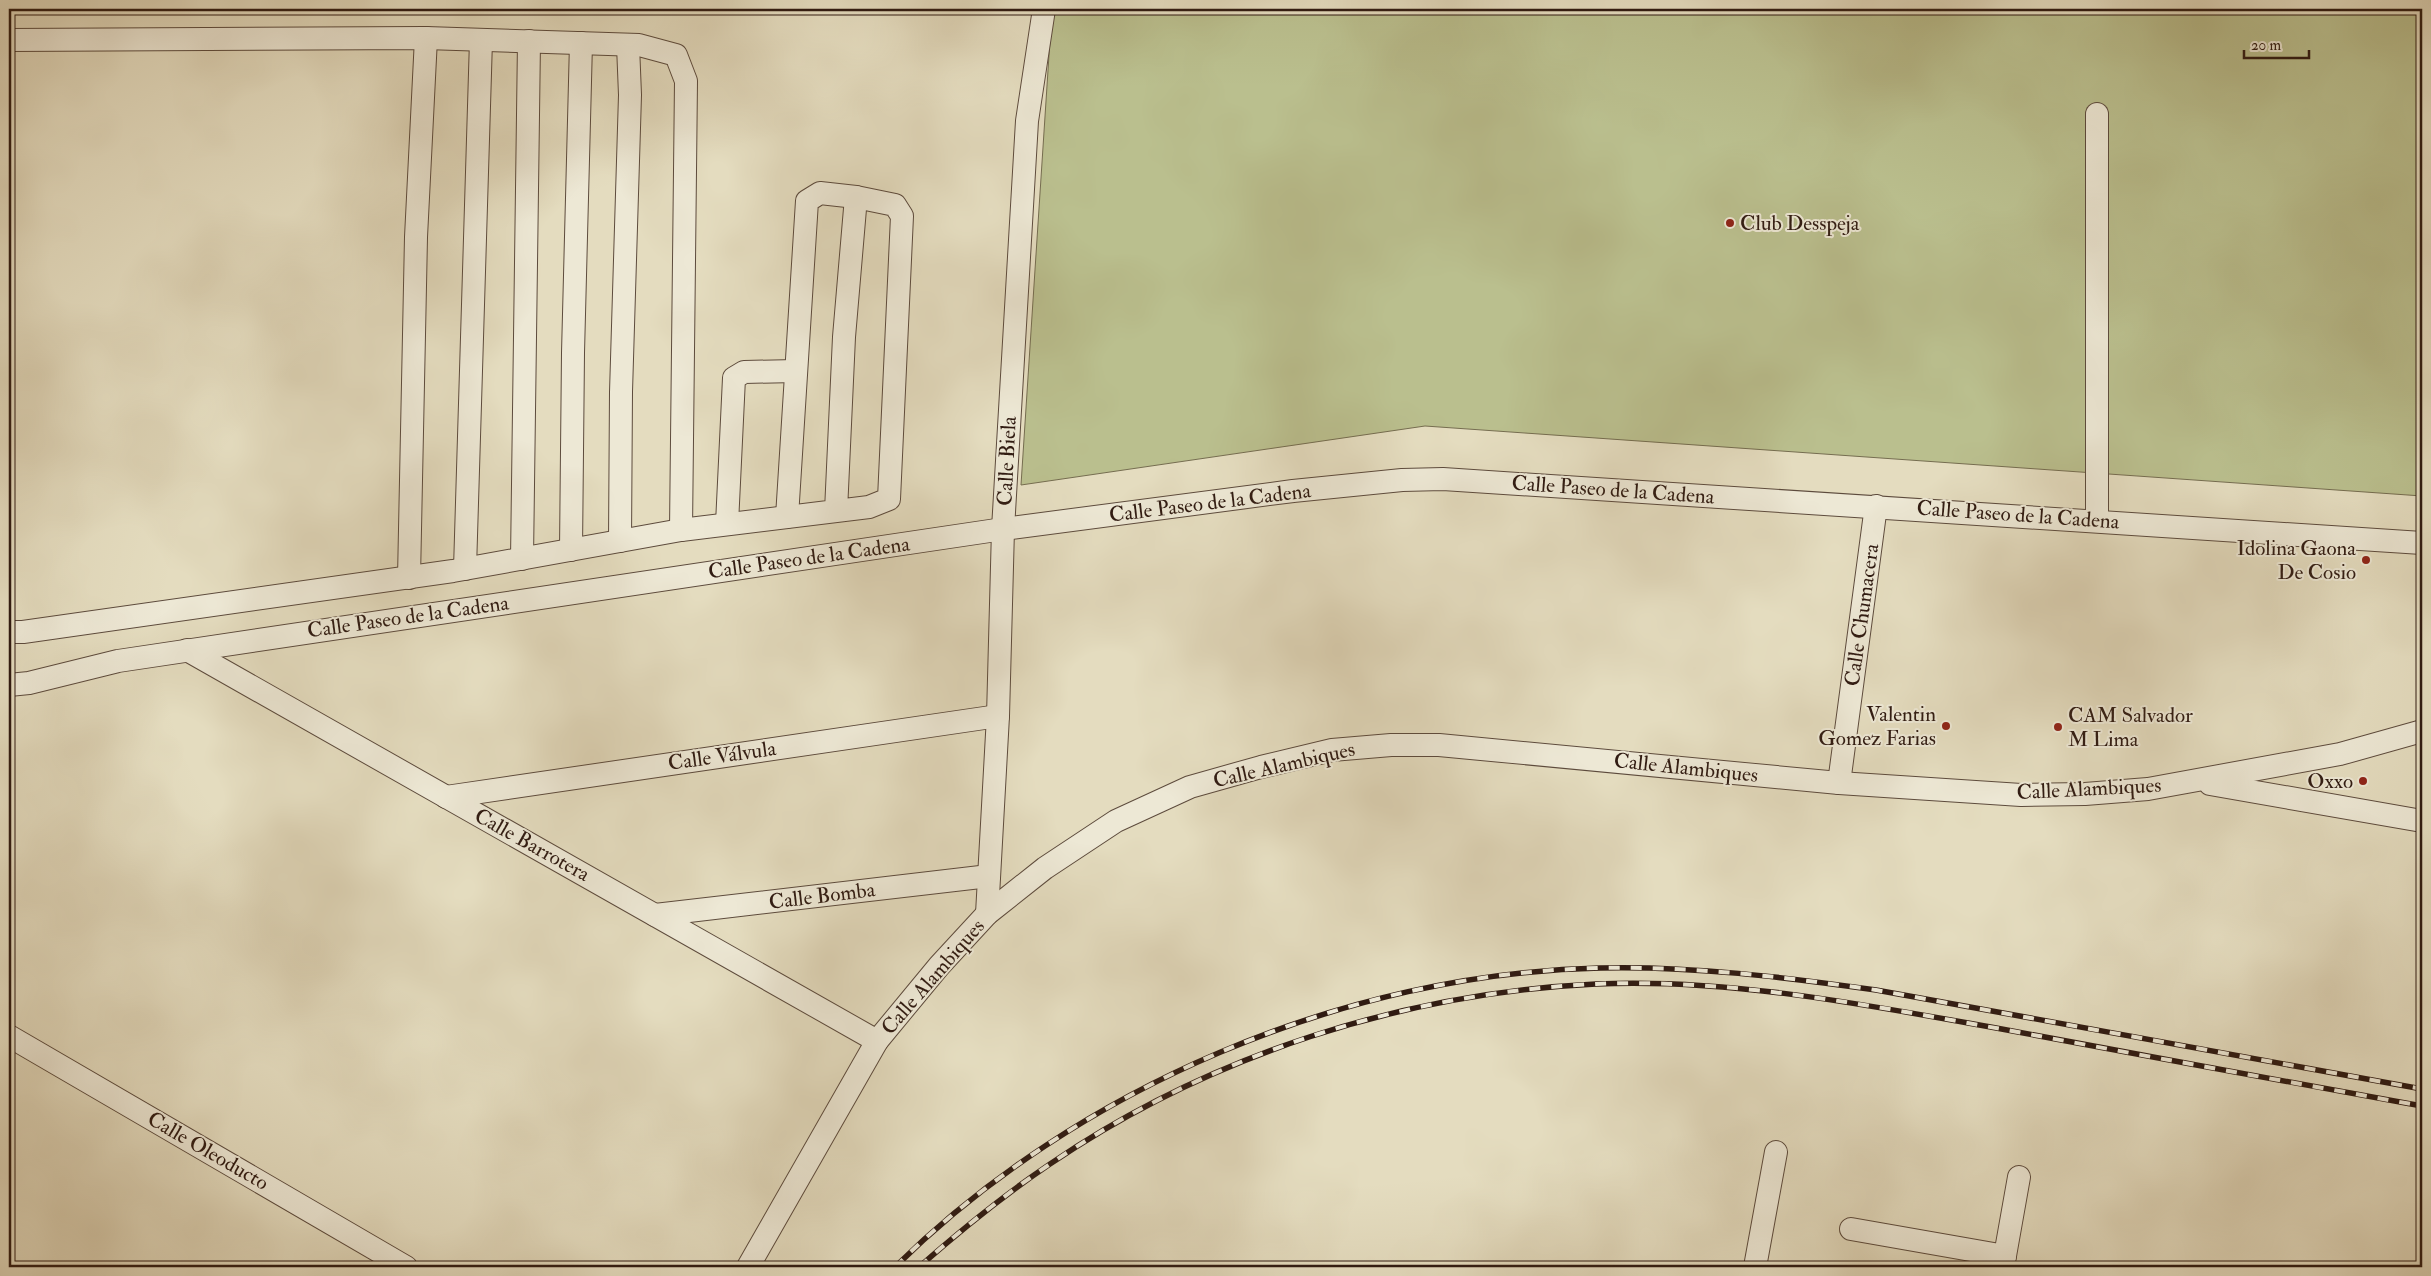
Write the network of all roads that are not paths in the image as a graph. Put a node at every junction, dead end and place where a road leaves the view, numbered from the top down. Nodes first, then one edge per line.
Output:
1 (1044, 9) edge
2 (426, 38) junction
3 (9, 40) edge
4 (481, 40) junction
5 (529, 41) junction
6 (581, 43) junction
7 (628, 44) junction
8 (2097, 114) dead end
9 (856, 197) junction
10 (796, 371) junction
11 (1876, 506) junction
12 (836, 511) junction
13 (786, 517) junction
14 (2097, 521) junction
15 (727, 524) junction
16 (1003, 529) junction
17 (681, 530) junction
18 (620, 541) junction
19 (2422, 543) edge
20 (570, 550) junction
21 (522, 559) junction
22 (465, 569) junction
23 (410, 578) junction
24 (9, 632) edge
25 (187, 650) junction
26 (9, 685) edge
27 (998, 716) junction
28 (2422, 731) edge
29 (2195, 781) junction
30 (1840, 783) junction
31 (446, 797) junction
32 (2422, 821) edge
33 (989, 876) junction
34 (987, 914) junction
35 (655, 915) junction
36 (9, 1036) edge
37 (878, 1041) junction
38 (1776, 1152) dead end
39 (2019, 1177) dead end
40 (1851, 1229) dead end
41 (2004, 1261) edge
42 (406, 1267) edge
43 (748, 1267) edge
44 (1755, 1267) edge

1 - 16 street, Calle Biela
2 - 3 street
2 - 4 street
2 - 23 street
4 - 5 street
4 - 22 street
5 - 6 street
5 - 21 street
6 - 7 street
6 - 20 street
7 - 17 street
7 - 18 street
8 - 14 street
9 - 10 street
9 - 12 street
9 - 12 street
10 - 13 street
10 - 15 street
11 - 14 street, Calle Paseo de la Cadena
11 - 16 street, Calle Paseo de la Cadena
11 - 30 street, Calle Chumacera
12 - 13 street
13 - 15 street
14 - 19 street, Calle Paseo de la Cadena
15 - 17 street
16 - 25 street, Calle Paseo de la Cadena
16 - 27 street, Calle Biela
17 - 18 street
18 - 20 street
20 - 21 street
21 - 22 street
22 - 23 street
23 - 24 street
25 - 26 street, Calle Paseo de la Cadena
25 - 31 street, Calle Barrotera
27 - 31 street, Calle Válvula
27 - 33 street, Calle Biela
28 - 29 street, Calle Alambiques
29 - 30 street, Calle Alambiques
29 - 32 street
30 - 34 street, Calle Alambiques
31 - 35 street, Calle Barrotera
33 - 34 street, Calle Biela
33 - 35 street, Calle Bomba
34 - 37 street, Calle Alambiques
35 - 37 street, Calle Barrotera
36 - 42 street, Calle Oleoducto
37 - 43 street, Calle Alambiques
38 - 44 street
39 - 41 street
40 - 41 street

